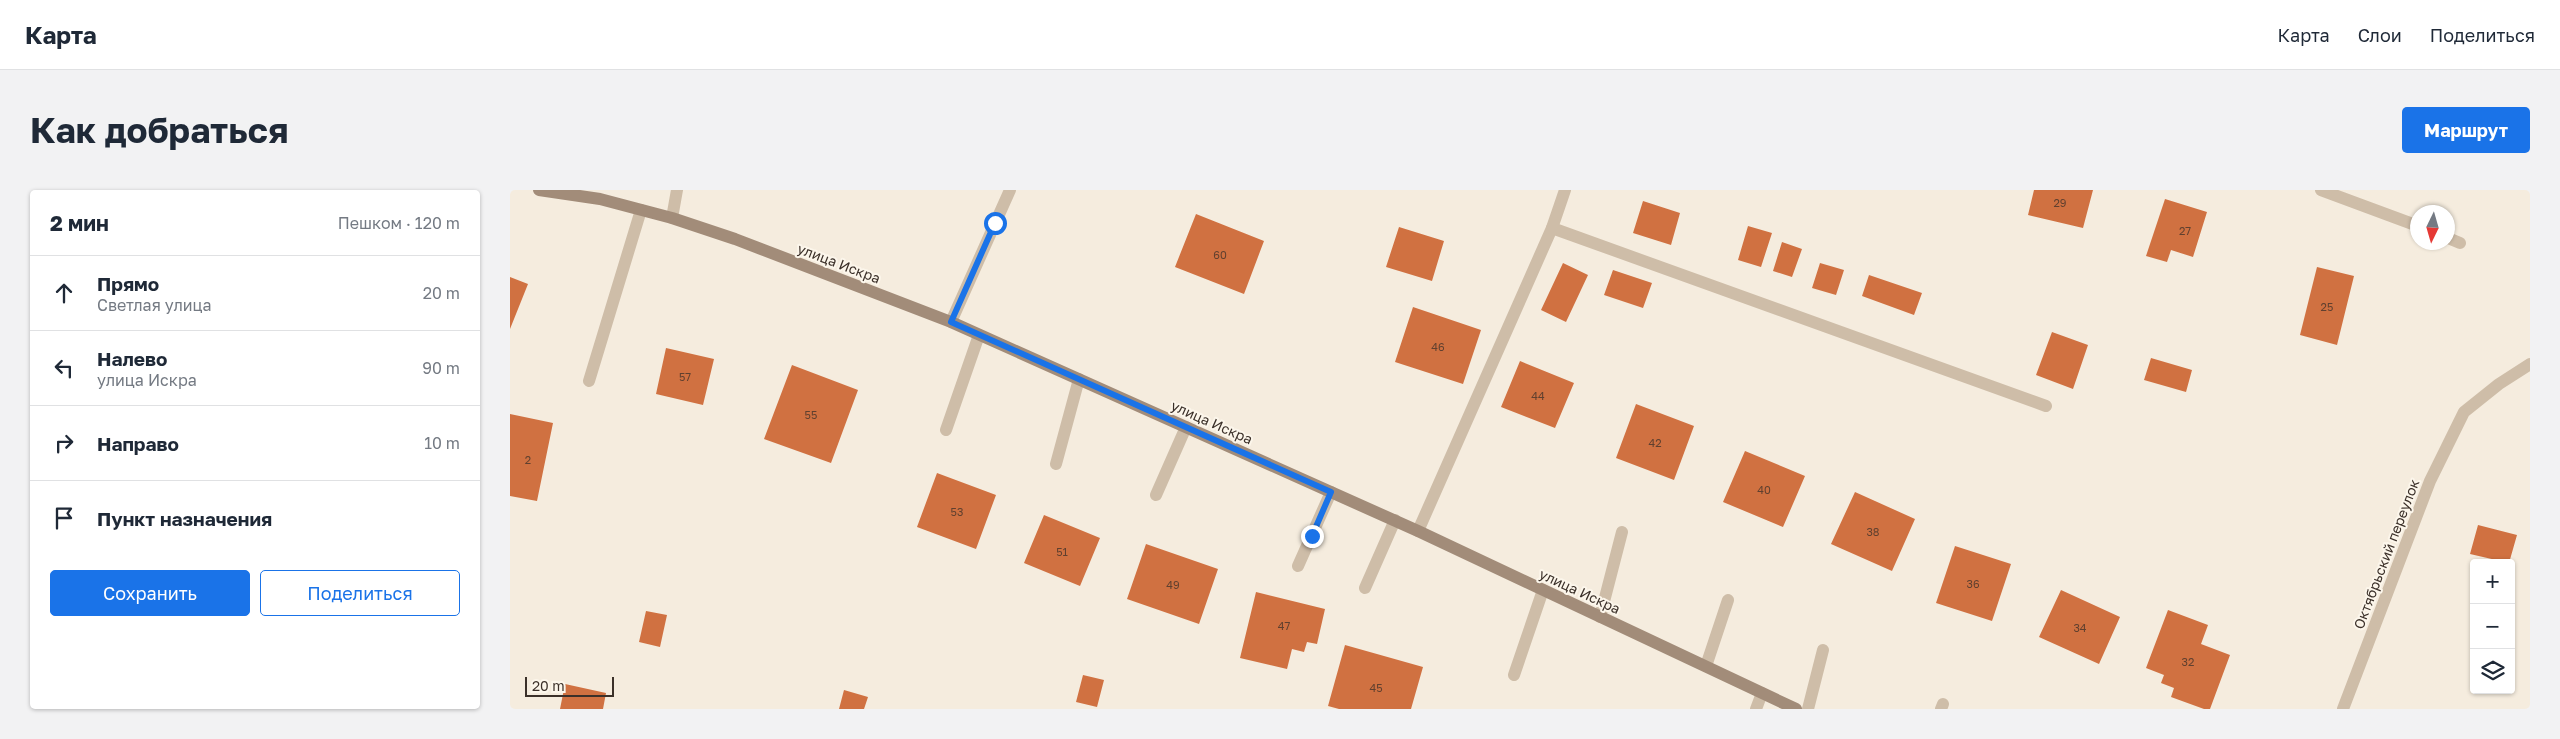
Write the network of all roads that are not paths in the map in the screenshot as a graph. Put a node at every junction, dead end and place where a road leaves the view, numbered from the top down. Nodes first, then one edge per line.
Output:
1 (539, 190) edge
2 (677, 190) edge
3 (1010, 190) edge
4 (1565, 190) edge
5 (2321, 190) edge
6 (641, 210) junction
7 (672, 218) junction
8 (2410, 223) edge
9 (1552, 228) junction
10 (2455, 240) edge
11 (2460, 242) dead end
12 (951, 322) junction
13 (979, 335) junction
14 (2530, 364) edge
15 (1079, 379) junction
16 (589, 381) dead end
17 (2046, 406) dead end
18 (1186, 427) junction
19 (946, 430) dead end
20 (1056, 464) dead end
21 (1331, 492) junction
22 (1156, 495) dead end
23 (1395, 520) junction
24 (1418, 530) junction
25 (1622, 532) dead end
26 (1298, 566) dead end
27 (1365, 588) dead end
28 (1543, 590) junction
29 (1728, 600) dead end
30 (1600, 616) junction
31 (1823, 650) dead end
32 (1706, 666) junction
33 (1514, 675) dead end
34 (1762, 693) junction
35 (1756, 709) edge
36 (1796, 709) edge
37 (1808, 709) edge
38 (2343, 709) edge

1 - 6 street, улица Искра
2 - 7 street
3 - 12 street
4 - 9 street
5 - 8 street
6 - 7 street, улица Искра
6 - 16 street
7 - 12 street, улица Искра
9 - 17 street
9 - 24 street
10 - 11 street
12 - 13 street, улица Искра
13 - 15 street, улица Искра
13 - 19 street
14 - 38 street, Октябрьский переулок
15 - 18 street, улица Искра
15 - 20 street
18 - 21 street, улица Искра
18 - 22 street
21 - 23 street, улица Искра
21 - 26 street
23 - 24 street, улица Искра
23 - 27 street
24 - 28 street, улица Искра
25 - 30 street
28 - 30 street, улица Искра
28 - 33 street
29 - 32 street
30 - 32 street, улица Искра
31 - 37 street
32 - 34 street, улица Искра
34 - 35 street
34 - 36 street, улица Искра

